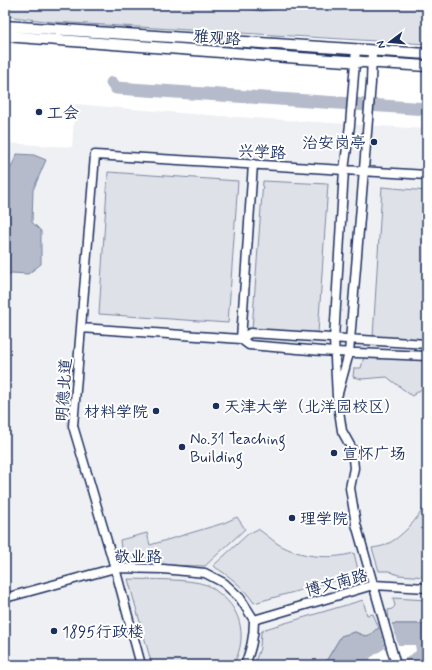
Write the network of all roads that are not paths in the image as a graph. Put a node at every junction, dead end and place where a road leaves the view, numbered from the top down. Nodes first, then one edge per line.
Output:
1 (5, 26) edge
2 (5, 36) edge
3 (356, 49) junction
4 (372, 50) junction
5 (427, 54) edge
6 (355, 61) junction
7 (372, 62) junction
8 (427, 66) edge
9 (95, 155) joint
10 (253, 164) junction
11 (344, 170) junction
12 (364, 171) junction
13 (427, 175) edge
14 (81, 328) junction
15 (241, 339) junction
16 (334, 339) junction
17 (350, 340) junction
18 (427, 344) edge
19 (334, 352) junction
20 (349, 353) junction
21 (427, 356) edge
22 (337, 397) junction
23 (115, 568) junction
24 (373, 585) junction
25 (427, 588) edge
26 (5, 598) edge
27 (254, 620) junction
28 (141, 665) edge
29 (245, 665) edge
30 (396, 665) edge

1 - 3 main road, 雅观路
2 - 6 main road, 雅观路
3 - 4 main road, 雅观路
3 - 6 street
4 - 5 main road, 雅观路
4 - 7 street
6 - 7 main road, 雅观路
6 - 11 street
7 - 8 main road, 雅观路
7 - 12 street
9 - 10 street, 兴学路
9 - 14 street, 明德北道
10 - 11 street, 兴学路
10 - 15 street
11 - 12 street, 兴学路
11 - 16 street
12 - 13 street, 兴学路
12 - 17 street
14 - 15 street
14 - 23 street, 明德北道
15 - 16 street
15 - 19 street
16 - 17 street
16 - 19 street
17 - 18 street
17 - 20 street
19 - 20 street
19 - 22 street
20 - 21 street
20 - 22 street
22 - 24 street
23 - 26 street, 敬业路
23 - 27 street, 敬业路
23 - 28 street, 明德北道
24 - 25 street, 博文南路
24 - 27 street, 博文南路
24 - 30 street
27 - 29 street

